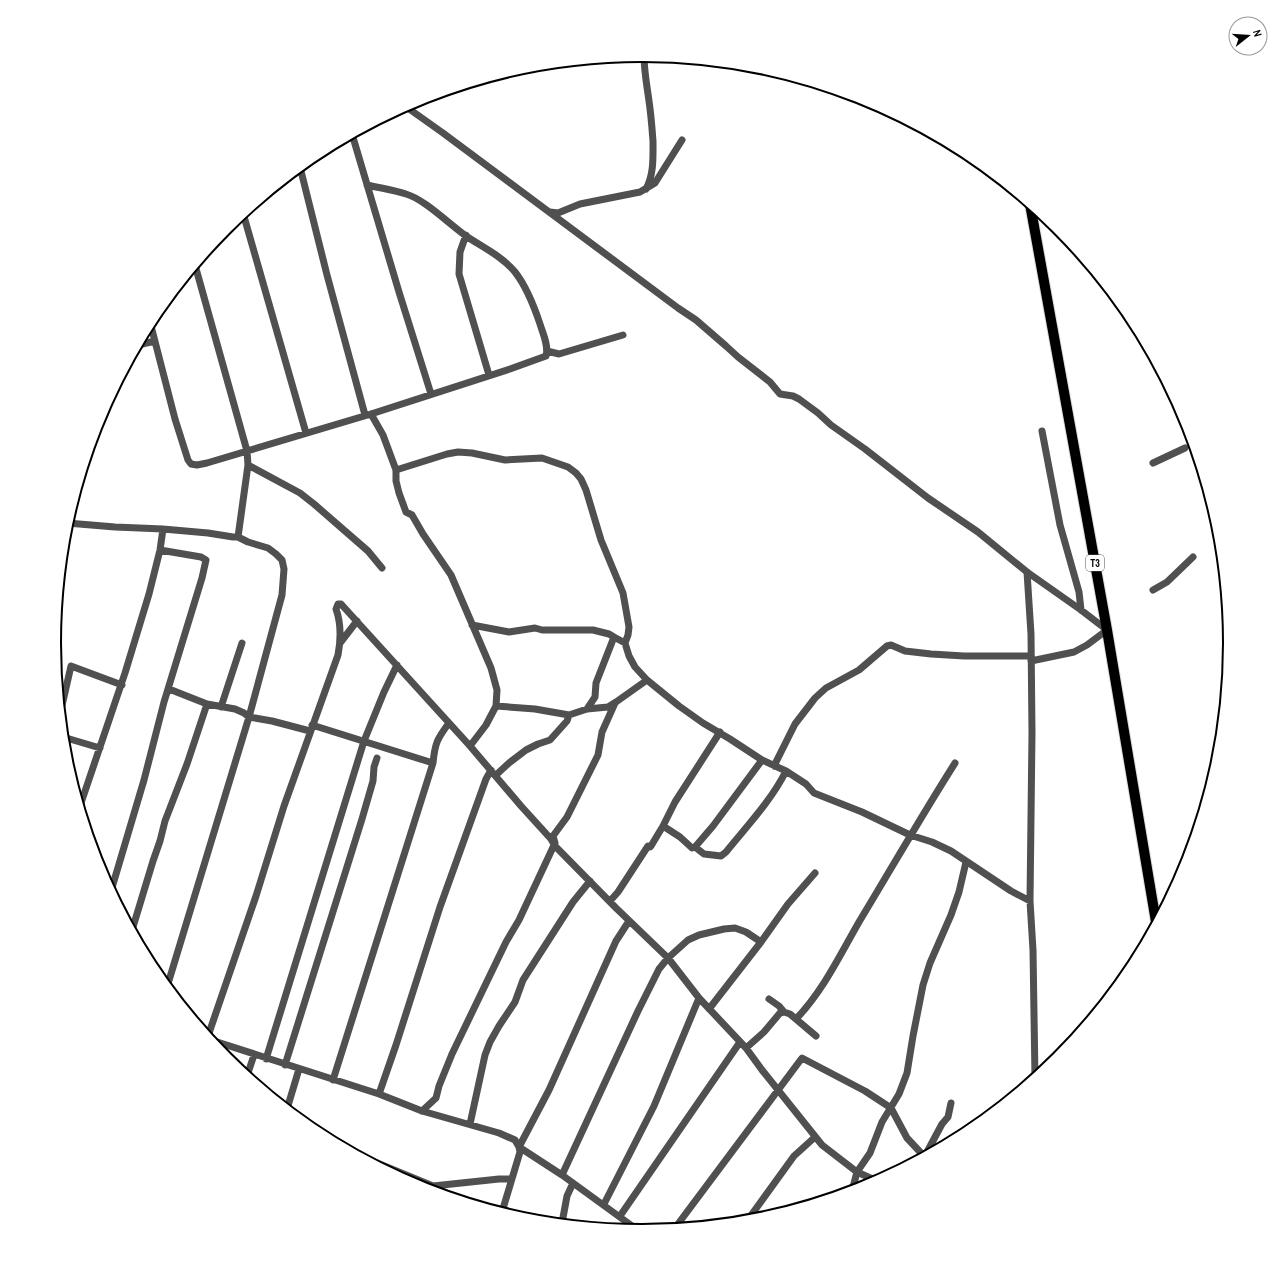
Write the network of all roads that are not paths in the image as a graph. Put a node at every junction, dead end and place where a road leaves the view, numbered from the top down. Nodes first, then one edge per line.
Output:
1 (644, 62) edge
2 (411, 110) edge
3 (354, 139) edge
4 (682, 140) dead end
5 (301, 173) edge
6 (368, 185) junction
7 (645, 189) junction
8 (550, 212) junction
9 (1031, 212) edge
10 (245, 219) edge
11 (466, 235) junction
12 (196, 270) edge
13 (152, 331) edge
14 (622, 334) dead end
15 (155, 341) junction
16 (145, 343) edge
17 (547, 352) junction
18 (489, 375) junction
19 (431, 394) junction
20 (368, 415) junction
21 (1042, 432) dead end
22 (306, 433) junction
23 (1185, 448) dead end
24 (247, 451) junction
25 (1153, 463) dead end
26 (248, 465) junction
27 (396, 470) junction
28 (74, 524) edge
29 (164, 529) junction
30 (238, 537) junction
31 (160, 550) junction
32 (1193, 557) dead end
33 (382, 568) dead end
34 (1027, 572) junction
35 (1153, 590) dead end
36 (1081, 610) junction
37 (357, 621) junction
38 (472, 625) junction
39 (1107, 630) junction
40 (614, 637) junction
41 (242, 643) dead end
42 (340, 643) junction
43 (625, 643) junction
44 (1031, 659) junction
45 (397, 665) junction
46 (647, 680) junction
47 (122, 685) junction
48 (169, 689) junction
49 (64, 698) edge
50 (615, 703) junction
51 (207, 704) junction
52 (496, 706) junction
53 (221, 707) junction
54 (587, 710) junction
55 (568, 715) junction
56 (249, 717) junction
57 (449, 723) junction
58 (311, 728) junction
59 (720, 732) junction
60 (69, 739) edge
61 (364, 741) junction
62 (470, 746) junction
63 (100, 748) junction
64 (377, 758) dead end
65 (762, 760) junction
66 (434, 763) junction
67 (955, 763) dead end
68 (774, 766) junction
69 (786, 771) junction
70 (493, 773) junction
71 (83, 798) edge
72 (663, 826) junction
73 (910, 835) junction
74 (554, 844) junction
75 (695, 847) junction
76 (966, 862) junction
77 (815, 873) dead end
78 (590, 881) junction
79 (113, 883) edge
80 (610, 901) junction
81 (1030, 901) junction
82 (1155, 915) edge
83 (629, 922) junction
84 (134, 924) edge
85 (761, 942) junction
86 (668, 958) junction
87 (169, 980) edge
88 (699, 998) junction
89 (769, 999) dead end
90 (709, 1009) junction
91 (784, 1012) junction
92 (796, 1019) junction
93 (210, 1031) edge
94 (816, 1036) dead end
95 (740, 1042) junction
96 (221, 1044) edge
97 (746, 1048) junction
98 (254, 1055) junction
99 (266, 1058) junction
100 (285, 1065) junction
101 (299, 1069) junction
102 (249, 1071) edge
103 (1035, 1071) edge
104 (333, 1080) junction
105 (778, 1090) junction
106 (379, 1094) junction
107 (951, 1103) dead end
108 (288, 1104) edge
109 (891, 1108) junction
110 (422, 1111) junction
111 (470, 1124) junction
112 (815, 1136) junction
113 (519, 1147) junction
114 (929, 1147) edge
115 (920, 1152) edge
116 (857, 1172) junction
117 (562, 1175) junction
118 (869, 1178) edge
119 (511, 1179) junction
120 (573, 1183) junction
121 (854, 1184) edge
122 (439, 1187) edge
123 (604, 1204) junction
124 (503, 1207) edge
125 (752, 1213) edge
126 (620, 1216) junction
127 (563, 1218) edge
128 (679, 1223) edge
129 (630, 1224) edge

1 - 7 street
2 - 8 street
3 - 6 street
4 - 7 street
5 - 20 street
6 - 11 street
6 - 19 street
7 - 8 street
8 - 34 street
9 - 39 highway, T3
10 - 22 street
11 - 17 street
11 - 18 street
12 - 24 street
13 - 15 street
14 - 17 street
15 - 16 street
15 - 24 street
17 - 18 street
18 - 19 street
19 - 20 street
20 - 22 street
20 - 27 street
21 - 36 street
22 - 24 street
23 - 25 street
24 - 26 street
26 - 30 street
26 - 33 street
27 - 38 street
27 - 43 street
28 - 29 street
29 - 30 street
29 - 31 street
30 - 56 street
31 - 47 street
31 - 48 street
32 - 35 street
34 - 36 street
34 - 44 street
36 - 39 street
37 - 42 street
37 - 42 street
37 - 45 street
38 - 40 street
38 - 52 street
39 - 44 street
39 - 82 highway, T3
40 - 43 street
40 - 54 street
41 - 53 street
42 - 58 street
43 - 46 street
44 - 68 street
44 - 81 street
45 - 57 street
45 - 61 street
46 - 50 street
46 - 59 street
47 - 49 street
47 - 63 street
48 - 51 street
48 - 79 street
50 - 54 street
50 - 74 street
51 - 53 street
51 - 84 street
52 - 55 street
52 - 62 street
53 - 56 street
54 - 55 street
55 - 70 street
56 - 58 street
56 - 87 street
57 - 62 street
57 - 66 street
58 - 61 street
58 - 93 street
59 - 65 street
59 - 72 street
60 - 63 street
61 - 66 street
61 - 99 street
62 - 70 street
63 - 71 street
64 - 100 street
65 - 68 street
65 - 75 street
66 - 104 street
67 - 73 street
68 - 69 street
69 - 73 street
69 - 75 street
70 - 74 street
70 - 106 street
72 - 75 street
72 - 80 street
73 - 76 street
73 - 92 street
74 - 78 street
74 - 110 street
76 - 81 street
76 - 109 street
77 - 85 street
78 - 80 street
78 - 111 street
80 - 83 street
81 - 103 street
83 - 86 street
83 - 113 street
85 - 86 street
85 - 90 street
86 - 88 street
86 - 117 street
88 - 90 street
88 - 123 street
89 - 91 street
90 - 95 street
91 - 92 street
91 - 97 street
92 - 94 street
95 - 97 street
95 - 126 street
96 - 98 street
97 - 105 street
98 - 99 street
98 - 102 street
99 - 100 street
100 - 101 street
101 - 104 street
101 - 108 street
104 - 106 street
105 - 109 street
105 - 112 street
105 - 128 street
106 - 110 street
107 - 114 street
109 - 115 street
109 - 116 street
110 - 111 street
111 - 113 street
112 - 116 street
112 - 125 street
113 - 117 street
113 - 119 street
116 - 118 street
116 - 121 street
117 - 120 street
119 - 122 street
119 - 124 street
120 - 123 street
120 - 127 street
123 - 126 street
126 - 129 street

